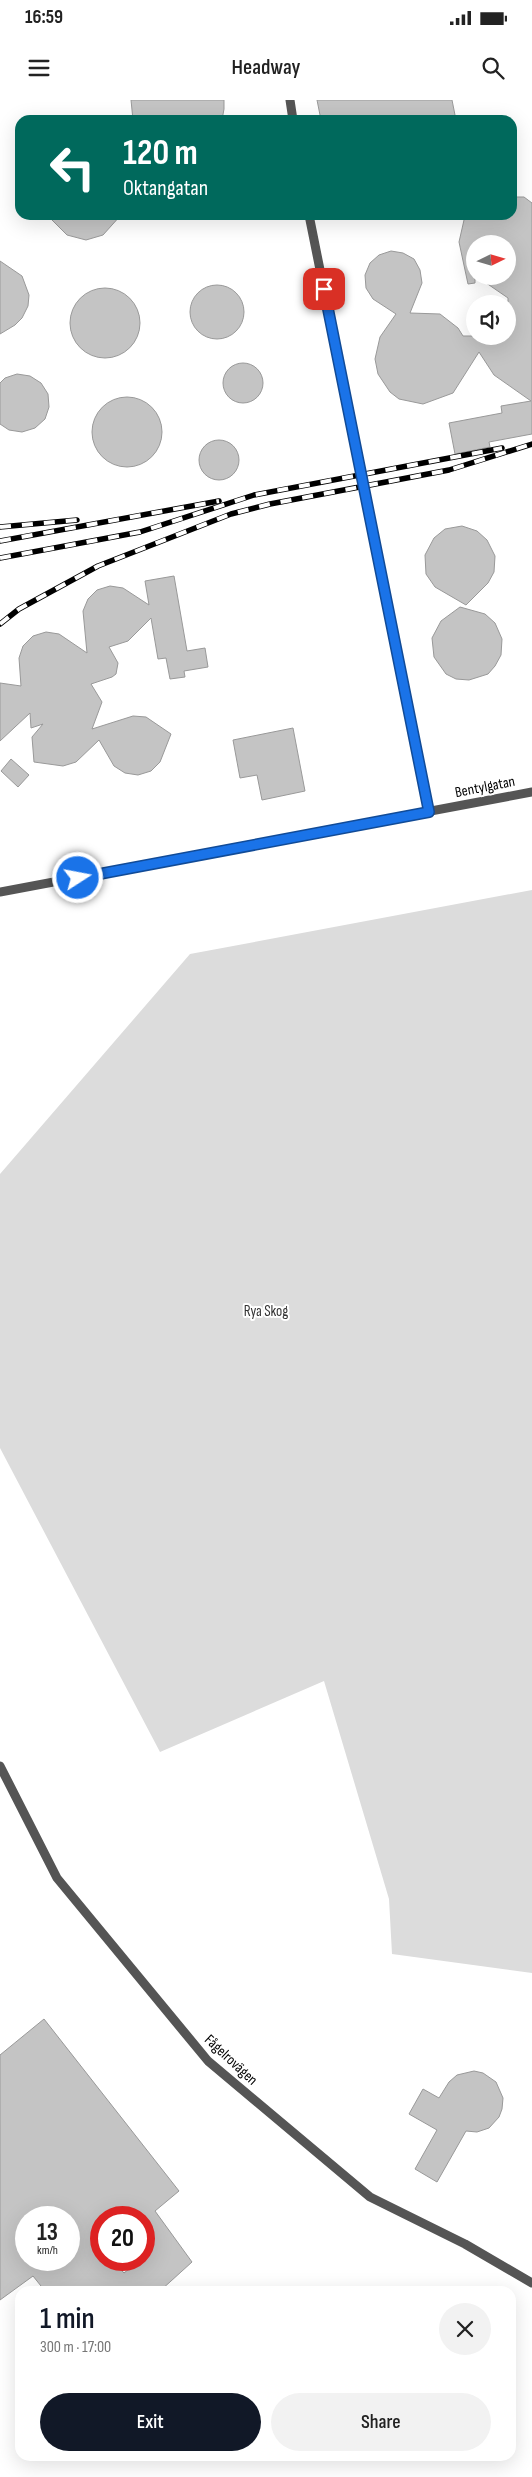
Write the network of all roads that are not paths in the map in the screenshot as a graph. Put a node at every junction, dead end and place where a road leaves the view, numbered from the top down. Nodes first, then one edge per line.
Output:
1 (290, 100) edge
2 (292, 115) edge
3 (310, 220) edge
4 (532, 792) edge
5 (429, 812) junction
6 (0, 892) edge
7 (0, 1766) edge
8 (532, 2283) edge

1 - 2 lane
3 - 5 lane
4 - 5 lane, Bentylgatan
5 - 6 lane, Bentylgatan
7 - 8 lane, Fågelrovägen

